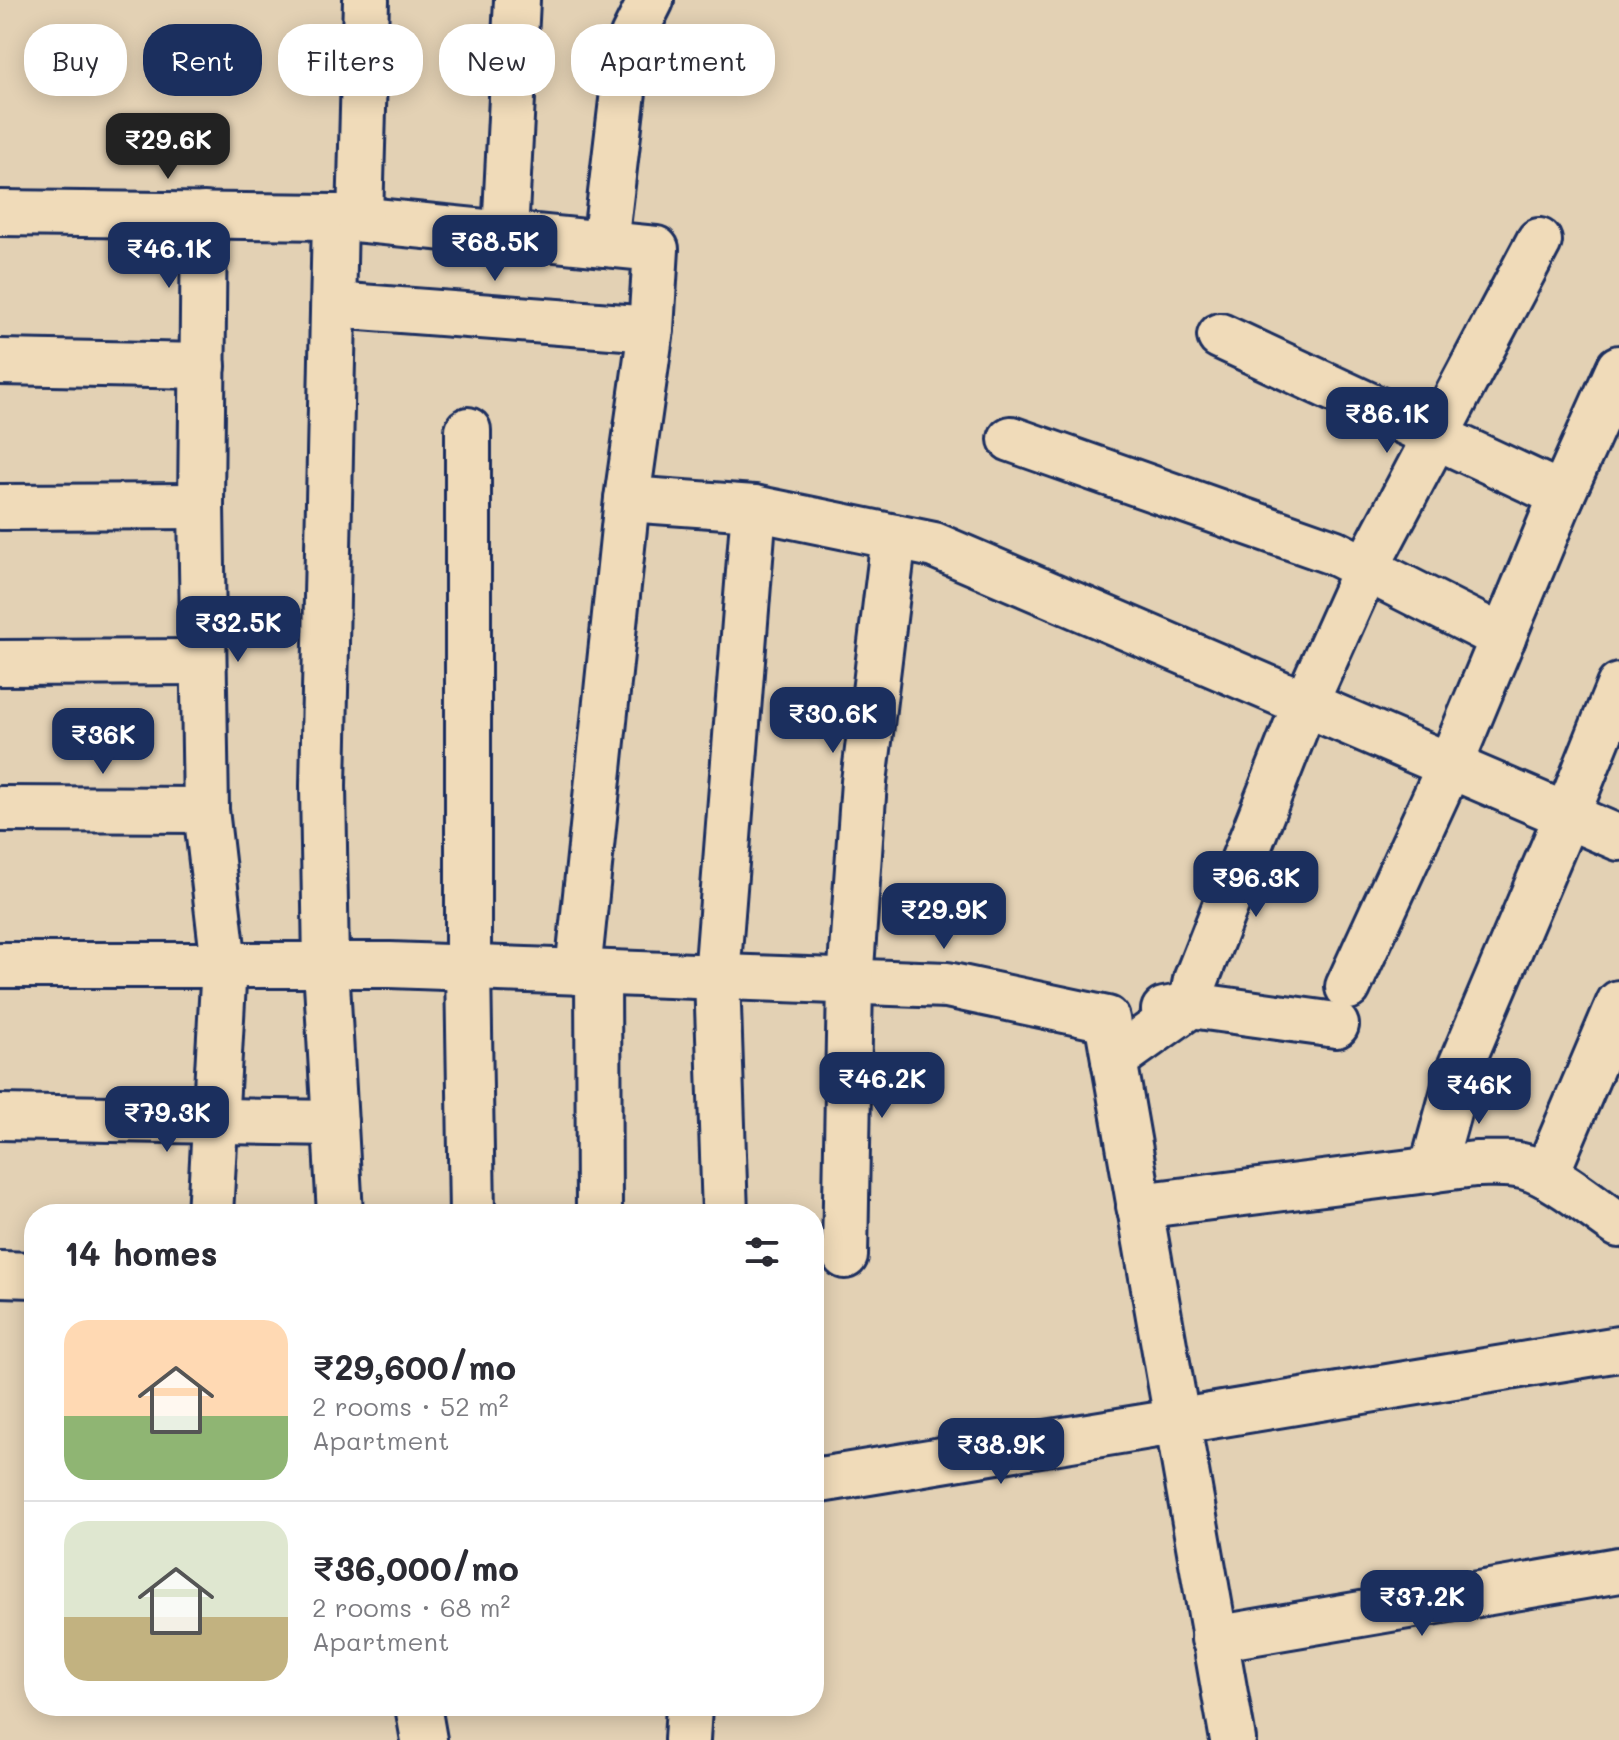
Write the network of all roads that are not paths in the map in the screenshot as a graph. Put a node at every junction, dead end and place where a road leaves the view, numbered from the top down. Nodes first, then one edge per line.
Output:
1 (366, 0) edge
2 (517, 0) edge
3 (651, 0) edge
4 (0, 213) edge
5 (204, 215) junction
6 (347, 218) junction
7 (505, 234) junction
8 (1539, 241) dead end
9 (605, 244) junction
10 (334, 305) junction
11 (651, 329) junction
12 (1220, 336) dead end
13 (0, 362) edge
14 (203, 366) junction
15 (1619, 368) edge
16 (468, 430) dead end
17 (1435, 435) junction
18 (1011, 439) dead end
19 (1562, 495) junction
20 (627, 499) junction
21 (201, 506) junction
22 (0, 507) edge
23 (754, 508) junction
24 (894, 537) junction
25 (1366, 568) junction
26 (1503, 638) junction
27 (203, 662) junction
28 (0, 663) edge
29 (1619, 686) edge
30 (1305, 704) junction
31 (1450, 765) junction
32 (0, 809) edge
33 (206, 810) junction
34 (1567, 815) junction
35 (1619, 838) edge
36 (0, 965) edge
37 (224, 965) junction
38 (326, 965) junction
39 (468, 968) junction
40 (588, 972) junction
41 (717, 977) junction
42 (850, 982) junction
43 (1619, 1003) edge
44 (1191, 1005) junction
45 (1110, 1040) junction
46 (0, 1117) edge
47 (214, 1121) junction
48 (335, 1123) junction
49 (1432, 1170) junction
50 (1546, 1175) junction
51 (210, 1204) edge
52 (339, 1204) edge
53 (472, 1204) edge
54 (599, 1204) edge
55 (725, 1204) edge
56 (1139, 1206) junction
57 (1619, 1225) edge
58 (845, 1256) dead end
59 (0, 1274) edge
60 (24, 1275) edge
61 (1619, 1349) edge
62 (1176, 1423) junction
63 (824, 1479) edge
64 (1619, 1570) edge
65 (1214, 1639) junction
66 (420, 1716) edge
67 (688, 1716) edge
68 (424, 1740) edge
69 (687, 1740) edge
70 (1233, 1740) edge

1 - 6 street
2 - 7 street
3 - 9 street
4 - 5 street
5 - 6 street
5 - 14 street
6 - 7 street
6 - 10 street
7 - 9 street
8 - 17 street
9 - 11 street
10 - 11 street
10 - 38 street
11 - 20 street
12 - 17 street
13 - 14 street
14 - 21 street
15 - 19 street
16 - 39 street
17 - 19 street
17 - 25 street
18 - 25 street
19 - 26 street
20 - 23 street
20 - 40 street
21 - 22 street
21 - 27 street
23 - 24 street
23 - 41 street
24 - 30 street
24 - 42 street
25 - 26 street
25 - 30 street
26 - 31 street
27 - 28 street
27 - 33 street
29 - 34 street
30 - 31 street
30 - 44 street
31 - 34 street
31 - 44 street
32 - 33 street
33 - 37 street
34 - 35 street
34 - 49 street
36 - 37 street
37 - 38 street
37 - 47 street
38 - 39 street
38 - 48 street
39 - 40 street
39 - 53 street
40 - 41 street
40 - 54 street
41 - 42 street
41 - 55 street
42 - 45 street
42 - 58 street
43 - 50 street
44 - 45 street
45 - 56 street
46 - 47 street
47 - 48 street
47 - 51 street
48 - 52 street
49 - 50 street
49 - 56 street
50 - 57 street
56 - 62 street
59 - 60 street
61 - 62 street
62 - 63 street
62 - 65 street
64 - 65 street
65 - 70 street
66 - 68 street
67 - 69 street

